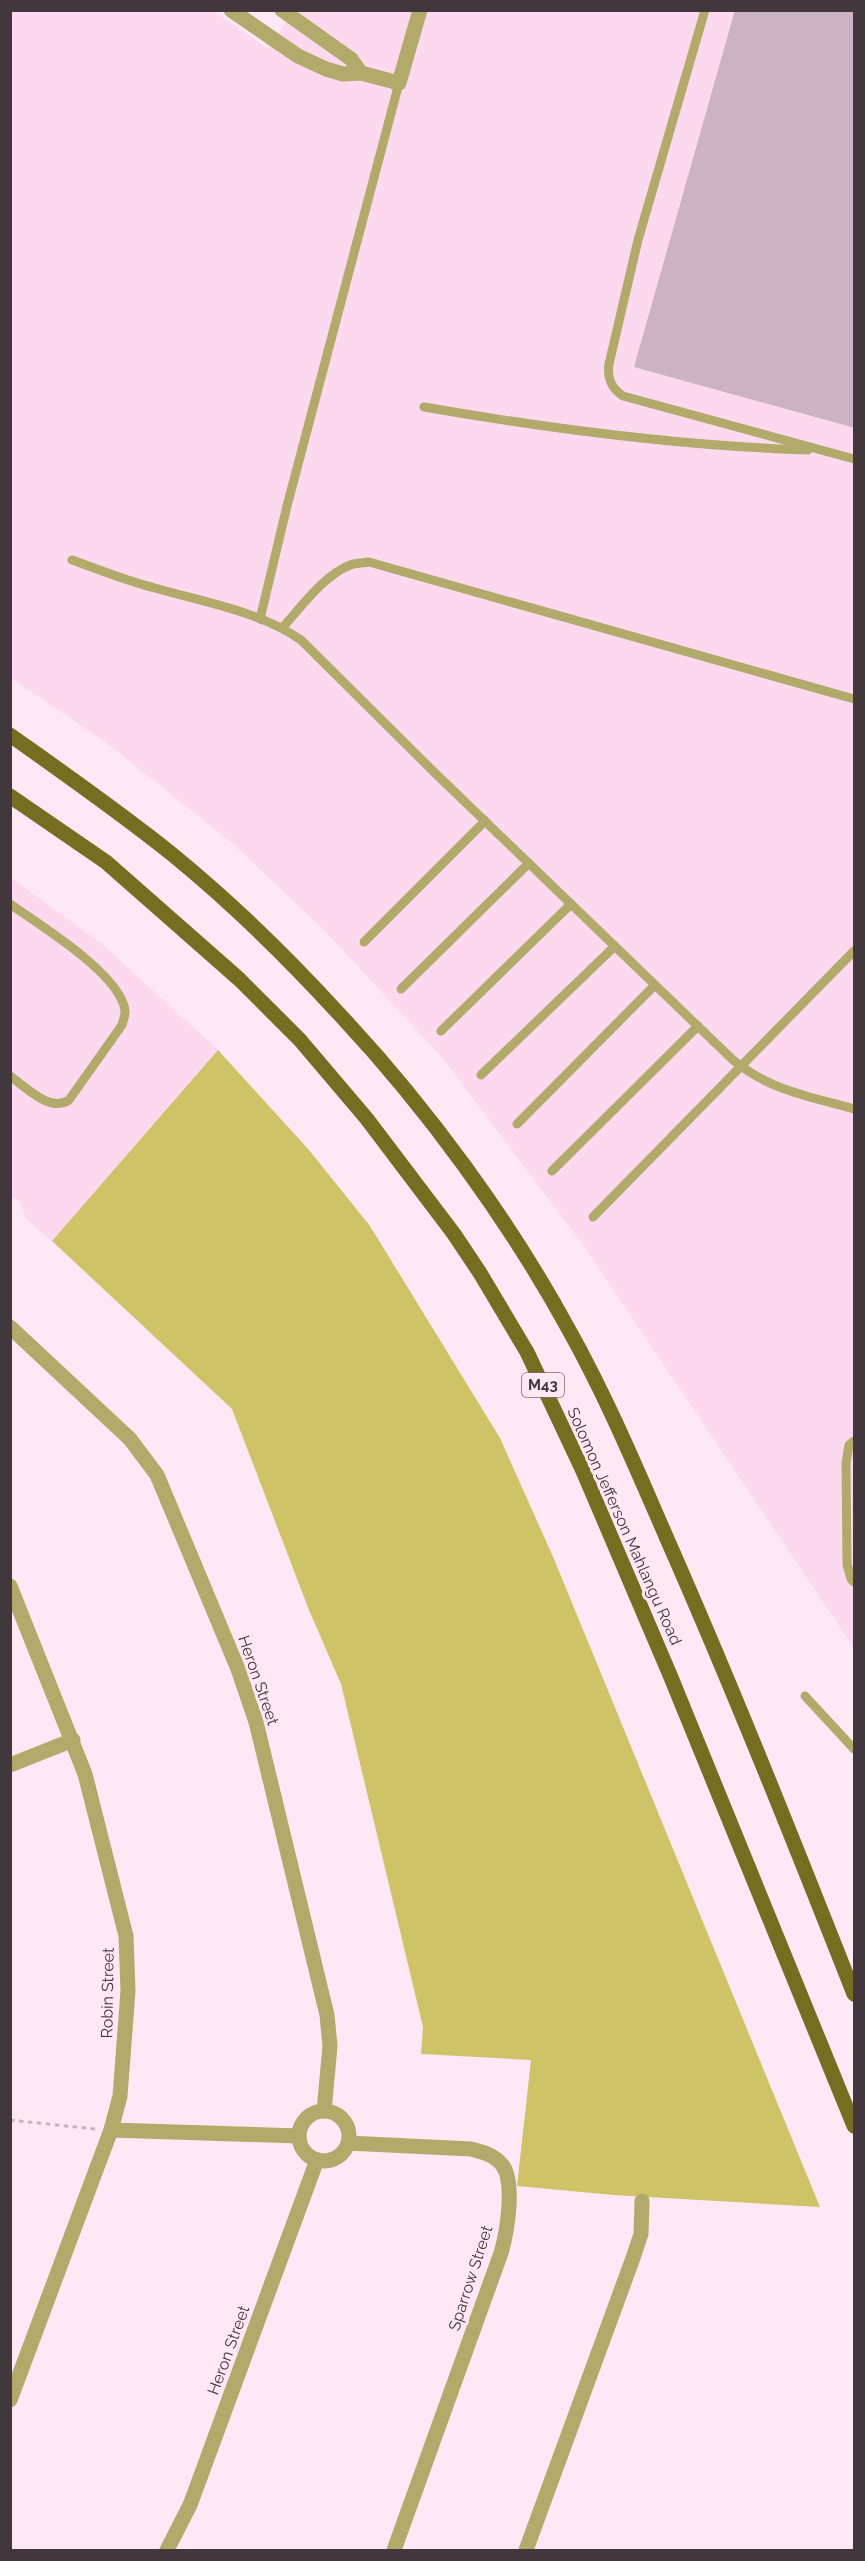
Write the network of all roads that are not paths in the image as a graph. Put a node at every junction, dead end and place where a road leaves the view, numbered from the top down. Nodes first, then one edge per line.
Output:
1 (231, 10) edge
2 (282, 10) edge
3 (420, 10) edge
4 (705, 10) edge
5 (361, 73) junction
6 (399, 83) junction
7 (424, 407) dead end
8 (825, 450) junction
9 (855, 459) edge
10 (72, 560) dead end
11 (260, 619) junction
12 (283, 627) junction
13 (855, 699) edge
14 (10, 735) edge
15 (10, 795) edge
16 (485, 821) junction
17 (529, 863) junction
18 (10, 904) edge
19 (571, 904) junction
20 (364, 942) dead end
21 (615, 946) junction
22 (855, 951) edge
23 (656, 985) junction
24 (401, 989) dead end
25 (698, 1026) junction
26 (441, 1031) dead end
27 (742, 1067) junction
28 (481, 1075) dead end
29 (10, 1076) edge
30 (855, 1109) edge
31 (517, 1124) dead end
32 (552, 1171) dead end
33 (593, 1216) dead end
34 (10, 1327) edge
35 (855, 1441) edge
36 (855, 1582) edge
37 (10, 1586) edge
38 (805, 1696) dead end
39 (73, 1740) junction
40 (855, 1749) edge
41 (10, 1765) edge
42 (855, 1994) edge
43 (324, 2111) junction
44 (855, 2126) edge
45 (111, 2130) junction
46 (299, 2136) junction
47 (348, 2143) junction
48 (317, 2160) junction
49 (642, 2201) dead end
50 (10, 2400) edge
51 (167, 2550) edge
52 (394, 2550) edge
53 (526, 2550) edge

1 - 5 street
2 - 5 street
3 - 6 street
4 - 8 lane
5 - 6 street
6 - 11 lane
7 - 8 lane
8 - 9 lane
10 - 11 lane
11 - 12 lane
12 - 13 lane
12 - 16 lane
14 - 42 main road, Solomon Jefferson Mahlangu Road / M43
15 - 44 main road, Solomon Jefferson Mahlangu Road / M43
16 - 17 lane
16 - 20 lane
17 - 19 lane
17 - 24 lane
18 - 29 lane
19 - 21 lane
19 - 26 lane
21 - 23 lane
21 - 28 lane
22 - 27 lane
23 - 25 lane
23 - 31 lane
25 - 27 lane
25 - 32 lane
27 - 30 lane
27 - 33 lane
34 - 43 street, Heron Street
35 - 36 lane
37 - 39 street, Robin Street
38 - 40 lane
39 - 41 street
39 - 45 street, Robin Street
43 - 46 street
43 - 47 street
45 - 46 street
45 - 50 street, Robin Street
46 - 48 street
47 - 48 street
47 - 52 street, Sparrow Street
48 - 51 street, Heron Street
49 - 53 street

